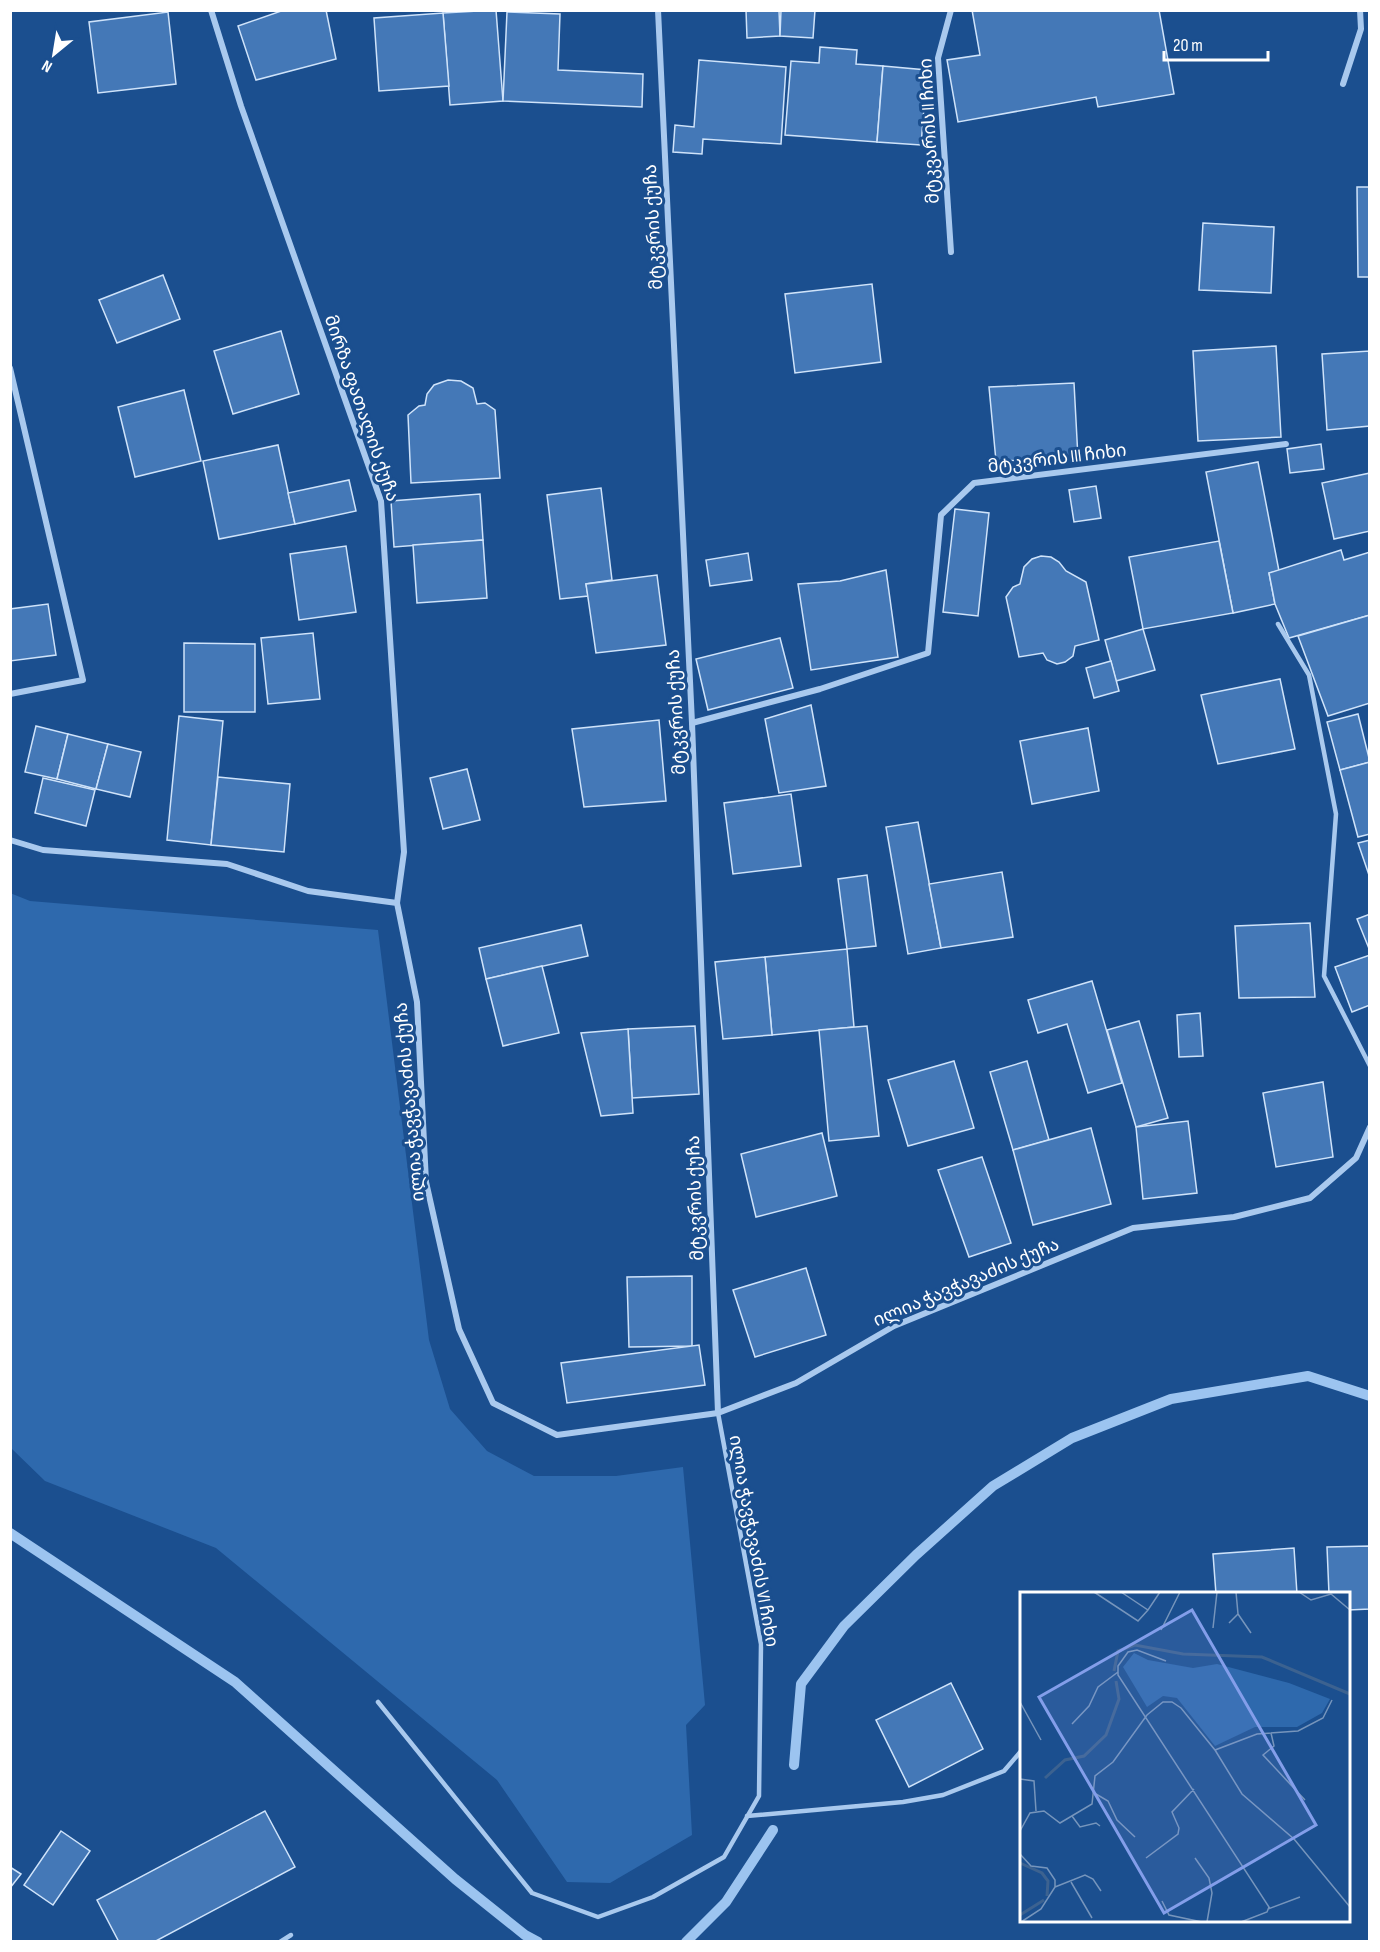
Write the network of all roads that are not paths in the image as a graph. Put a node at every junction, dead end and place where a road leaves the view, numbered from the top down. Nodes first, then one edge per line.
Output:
1 (211, 10) edge
2 (657, 10) edge
3 (951, 10) edge
4 (1360, 10) edge
5 (1343, 84) dead end
6 (951, 252) dead end
7 (10, 368) edge
8 (1286, 444) dead end
9 (1278, 624) dead end
10 (10, 694) edge
11 (692, 723) junction
12 (10, 840) edge
13 (397, 903) junction
14 (1370, 1066) edge
15 (1370, 1127) edge
16 (718, 1413) junction
17 (378, 1702) dead end
18 (1020, 1752) edge
19 (747, 1816) junction
20 (291, 1935) dead end
21 (280, 1941) edge

1 - 13 street, მირზა ფათალის ქუჩა
2 - 11 street, მტკვრის ქუჩა
3 - 6 street, მტკვარის II ჩიხი
4 - 5 street
7 - 10 street
8 - 11 street, მტკვრის III ჩიხი
9 - 14 lane
11 - 16 street, მტკვრის ქუჩა
12 - 13 street
13 - 16 street, ილია ჭავჭავაძის ქუჩა
15 - 16 street, ილია ჭავჭავაძის ქუჩა
16 - 19 lane, ილია ჭავჭავაძის VI ჩიხი
17 - 19 lane, ილია ჭავჭავაძის VI ჩიხი
18 - 19 lane
20 - 21 lane

